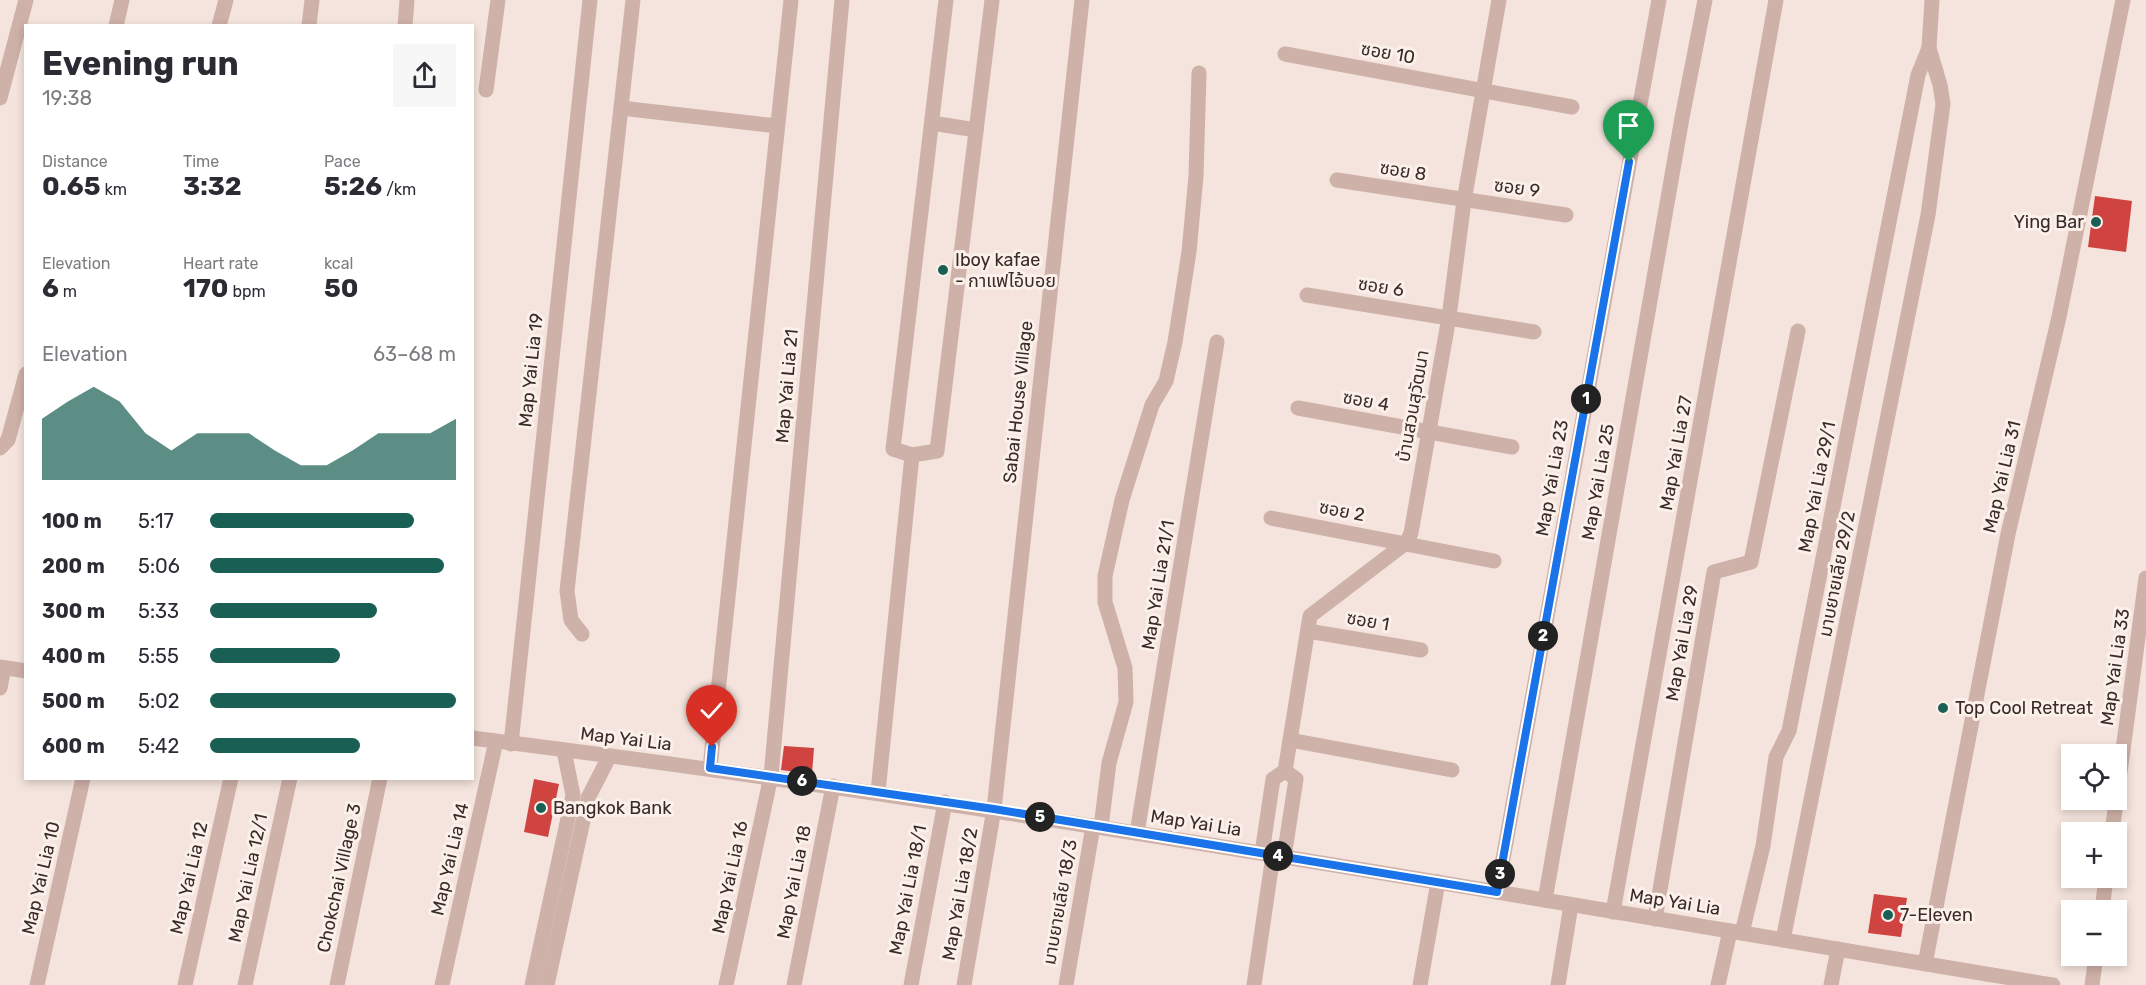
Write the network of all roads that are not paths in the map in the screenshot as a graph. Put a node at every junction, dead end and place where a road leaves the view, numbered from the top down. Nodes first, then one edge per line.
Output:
1 (26, 0) edge
2 (122, 0) edge
3 (226, 0) edge
4 (312, 0) edge
5 (407, 0) edge
6 (498, 0) edge
7 (590, 0) edge
8 (633, 0) edge
9 (791, 0) edge
10 (842, 0) edge
11 (946, 0) edge
12 (992, 0) edge
13 (1082, 0) edge
14 (1499, 0) edge
15 (1659, 0) edge
16 (1705, 0) edge
17 (1776, 0) edge
18 (1932, 0) edge
19 (2122, 0) edge
20 (116, 24) edge
21 (220, 24) edge
22 (309, 24) edge
23 (405, 24) edge
24 (1929, 48) junction
25 (1285, 54) dead end
26 (1199, 73) dead end
27 (486, 90) dead end
28 (1483, 91) junction
29 (0, 98) edge
30 (1572, 107) dead end
31 (621, 108) junction
32 (932, 123) junction
33 (777, 126) junction
34 (976, 130) junction
35 (1337, 180) dead end
36 (1464, 201) junction
37 (1566, 215) dead end
38 (1307, 295) dead end
39 (1449, 317) junction
40 (1798, 331) dead end
41 (1534, 332) dead end
42 (1217, 342) dead end
43 (24, 381) edge
44 (1298, 408) dead end
45 (1428, 431) junction
46 (1512, 447) dead end
47 (0, 448) edge
48 (912, 455) junction
49 (1271, 518) dead end
50 (1407, 542) junction
51 (1494, 561) dead end
52 (2146, 578) edge
53 (1308, 631) junction
54 (582, 634) dead end
55 (1421, 650) dead end
56 (2, 667) edge
57 (24, 671) edge
58 (0, 688) edge
59 (474, 738) edge
60 (1290, 740) junction
61 (504, 742) junction
62 (564, 751) junction
63 (609, 757) junction
64 (710, 768) junction
65 (1452, 770) dead end
66 (1285, 771) junction
67 (771, 777) junction
68 (83, 780) edge
69 (231, 780) edge
70 (290, 780) edge
71 (380, 780) edge
72 (832, 786) junction
73 (878, 792) junction
74 (945, 802) junction
75 (994, 809) junction
76 (2113, 822) edge
77 (1097, 826) junction
78 (1137, 833) junction
79 (1273, 855) junction
80 (1438, 882) junction
81 (1497, 892) junction
82 (1545, 900) junction
83 (1571, 905) junction
84 (1613, 912) junction
85 (1655, 919) junction
86 (1736, 932) junction
87 (1783, 940) junction
88 (1838, 949) junction
89 (1925, 964) junction
90 (2095, 966) edge
91 (1962, 978) edge
92 (37, 985) edge
93 (185, 985) edge
94 (245, 985) edge
95 (337, 985) edge
96 (442, 985) edge
97 (532, 985) edge
98 (547, 985) edge
99 (726, 985) edge
100 (794, 985) edge
101 (911, 985) edge
102 (964, 985) edge
103 (1066, 985) edge
104 (1254, 985) edge
105 (1420, 985) edge
106 (1558, 985) edge
107 (1718, 985) edge
108 (1831, 985) edge
109 (2053, 985) edge
110 (2092, 985) edge

1 - 29 street
2 - 20 street
3 - 21 street
4 - 22 street
5 - 23 street
6 - 27 street
7 - 61 street, Map Yai Lia 19
8 - 31 street
9 - 33 street
10 - 67 street, Map Yai Lia 21
11 - 32 street
12 - 34 street
13 - 75 street, Sabai House Village
14 - 28 street, บ้านสวนสุวัฒนา
15 - 81 street, Map Yai Lia 23
16 - 82 street, Map Yai Lia 25
17 - 84 street, Map Yai Lia 27
18 - 24 street
19 - 89 street, Map Yai Lia 31
24 - 86 street, Map Yai Lia 29/1
24 - 87 street, มาบยายเลีย 29/2
25 - 28 street, ซอย 10
26 - 77 street, มาบยายเลีย 18/3
28 - 30 street, ซอย 10
28 - 36 street, บ้านสวนสุวัฒนา
31 - 33 street
31 - 54 street
32 - 34 street
32 - 48 street
33 - 64 street
34 - 48 street
35 - 36 street, ซอย 8
36 - 37 street, ซอย 9
36 - 39 street, บ้านสวนสุวัฒนา
38 - 39 street, ซอย 6
39 - 41 street, ซอย 6
39 - 45 street, บ้านสวนสุวัฒนา
40 - 85 street, Map Yai Lia 29
42 - 78 street, Map Yai Lia 21/1
43 - 47 street
44 - 45 street, ซอย 4
45 - 46 street, ซอย 4
45 - 50 street, บ้านสวนสุวัฒนา
48 - 73 street
49 - 50 street, ซอย 2
50 - 51 street, ซอย 2
50 - 53 street
52 - 76 street, Map Yai Lia 33
53 - 55 street, ซอย 1
53 - 60 street
56 - 57 street
56 - 58 street
59 - 61 street, Map Yai Lia
60 - 65 street
60 - 66 street
61 - 62 street, Map Yai Lia
61 - 96 street, Map Yai Lia 14
62 - 63 street, Map Yai Lia
62 - 97 street
63 - 64 street, Map Yai Lia
63 - 98 street
64 - 67 street, Map Yai Lia
66 - 79 street
66 - 79 street
67 - 72 street, Map Yai Lia
67 - 99 street, Map Yai Lia 16
68 - 92 street, Map Yai Lia 10
69 - 93 street, Map Yai Lia 12
70 - 94 street, Map Yai Lia 12/1
71 - 95 street, Chokchai Village 3
72 - 73 street, Map Yai Lia
72 - 100 street, Map Yai Lia 18
73 - 74 street, Map Yai Lia
74 - 75 street, Map Yai Lia
74 - 101 street, Map Yai Lia 18/1
75 - 77 street, Map Yai Lia
75 - 102 street, Map Yai Lia 18/2
77 - 78 street, Map Yai Lia
77 - 103 street, มาบยายเลีย 18/3
78 - 79 street, Map Yai Lia
79 - 80 street, Map Yai Lia
79 - 104 street
80 - 81 street, Map Yai Lia
80 - 105 street
81 - 82 street, Map Yai Lia
82 - 83 street, Map Yai Lia
83 - 84 street, Map Yai Lia
83 - 106 street
84 - 85 street, Map Yai Lia
85 - 86 street, Map Yai Lia
86 - 87 street, Map Yai Lia
86 - 107 street, Map Yai Lia 29/1
87 - 88 street, Map Yai Lia
88 - 89 street, Map Yai Lia
88 - 108 street
89 - 91 street, Map Yai Lia
90 - 110 street
91 - 109 street, Map Yai Lia

